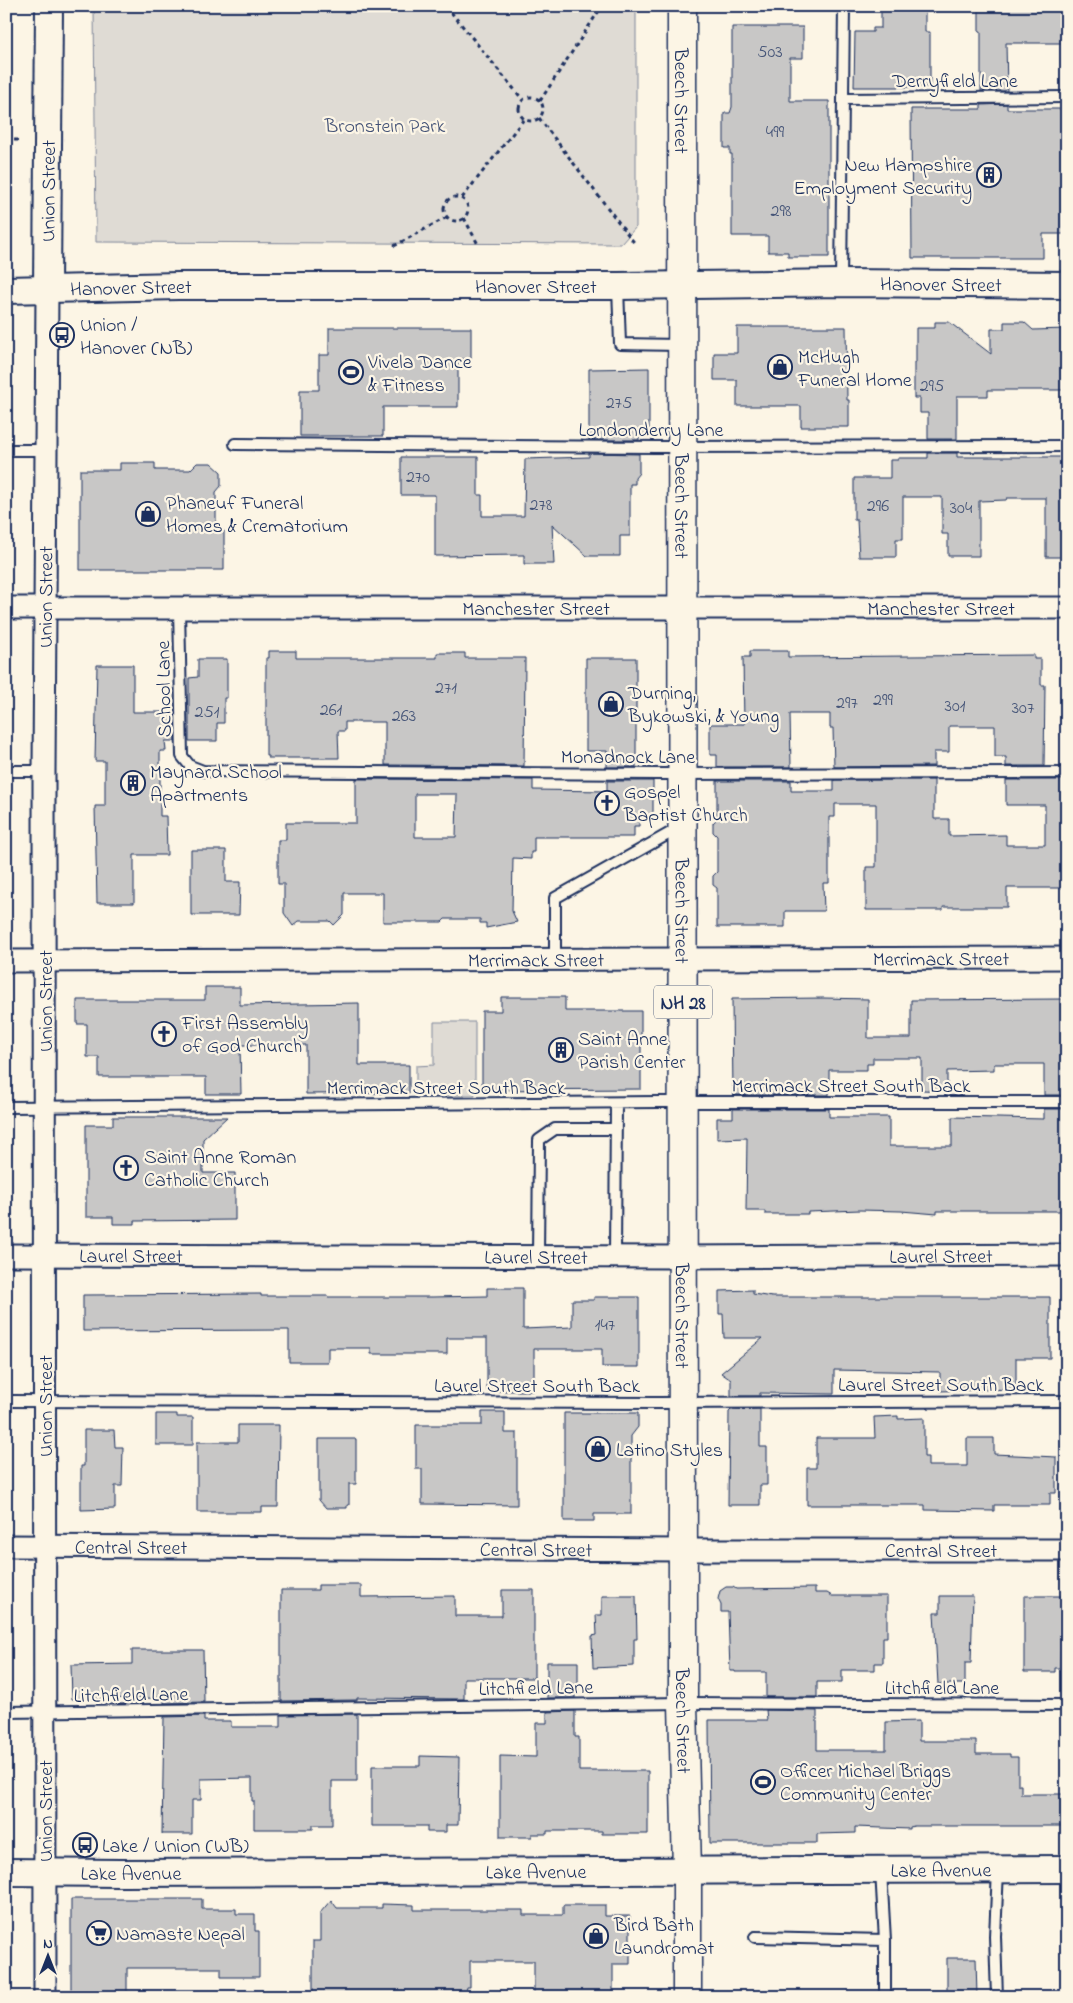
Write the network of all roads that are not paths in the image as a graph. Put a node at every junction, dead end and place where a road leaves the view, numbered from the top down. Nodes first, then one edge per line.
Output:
1 (49, 6) edge
2 (682, 6) edge
3 (844, 6) edge
4 (1067, 97) edge
5 (843, 99) junction
6 (842, 283) junction
7 (682, 285) junction
8 (1067, 285) edge
9 (618, 286) junction
10 (6, 290) edge
11 (47, 290) junction
12 (682, 345) junction
13 (235, 444) dead end
14 (1067, 446) edge
15 (682, 447) junction
16 (6, 450) edge
17 (47, 450) junction
18 (6, 608) edge
19 (180, 608) junction
20 (682, 608) junction
21 (1067, 608) edge
22 (46, 609) junction
23 (190, 766) joint
24 (6, 771) edge
25 (44, 771) junction
26 (1067, 773) edge
27 (682, 774) junction
28 (682, 826) junction
29 (1067, 958) edge
30 (555, 959) junction
31 (683, 959) junction
32 (45, 960) junction
33 (6, 961) edge
34 (683, 1102) junction
35 (1067, 1102) edge
36 (616, 1103) junction
37 (6, 1107) edge
38 (45, 1107) junction
39 (616, 1129) junction
40 (6, 1255) edge
41 (45, 1255) junction
42 (1067, 1255) edge
43 (538, 1257) junction
44 (615, 1257) junction
45 (683, 1257) junction
46 (6, 1401) edge
47 (45, 1401) junction
48 (1067, 1401) edge
49 (683, 1403) junction
50 (6, 1546) edge
51 (45, 1546) junction
52 (683, 1550) junction
53 (1067, 1550) edge
54 (683, 1703) junction
55 (1067, 1705) edge
56 (6, 1712) edge
57 (45, 1712) junction
58 (998, 1869) junction
59 (1067, 1869) edge
60 (881, 1870) junction
61 (45, 1871) junction
62 (687, 1871) junction
63 (6, 1872) edge
64 (755, 1937) dead end
65 (885, 1940) junction
66 (45, 1997) edge
67 (687, 1997) edge
68 (885, 1997) edge
69 (997, 1997) edge

1 - 11 street, Union Street
2 - 7 main road, Beech Street / NH 28
3 - 5 lane
4 - 5 lane, Derryfield Lane
5 - 6 lane
6 - 7 street, Hanover Street
6 - 8 street, Hanover Street
7 - 9 street, Hanover Street
7 - 12 main road, Beech Street / NH 28
9 - 11 street, Hanover Street
9 - 12 lane
10 - 11 street, Hanover Street
11 - 17 street, Union Street
12 - 15 main road, Beech Street / NH 28
13 - 15 lane, Londonderry Lane
14 - 15 lane, Londonderry Lane
15 - 20 main road, Beech Street / NH 28
16 - 17 lane
17 - 22 street, Union Street
18 - 22 street, Manchester Street
19 - 20 street, Manchester Street
19 - 22 street, Manchester Street
19 - 23 lane, School Lane
20 - 21 street, Manchester Street
20 - 27 main road, Beech Street / NH 28
22 - 25 street, Union Street
23 - 27 lane, Monadnock Lane
24 - 25 lane
25 - 32 street, Union Street
26 - 27 lane, Monadnock Lane
27 - 28 main road, Beech Street / NH 28
28 - 30 lane
28 - 31 main road, Beech Street / NH 28
29 - 31 street, Merrimack Street
30 - 31 street, Merrimack Street
30 - 32 street, Merrimack Street
31 - 34 main road, Beech Street / NH 28
32 - 33 street, Merrimack Street
32 - 38 street, Union Street
34 - 35 lane, Merrimack Street South Back
34 - 36 lane, Merrimack Street South Back
34 - 45 main road, Beech Street / NH 28
36 - 38 lane, Merrimack Street South Back
36 - 39 lane
37 - 38 lane, Merrimack Street South Back
38 - 41 street, Union Street
39 - 43 lane
39 - 44 lane
40 - 41 street, Laurel Street
41 - 43 street, Laurel Street
41 - 47 street, Union Street
42 - 45 street, Laurel Street
43 - 44 street, Laurel Street
44 - 45 street, Laurel Street
45 - 49 main road, Beech Street / NH 28
46 - 47 lane, Laurel Street South Back
47 - 49 lane, Laurel Street South Back
47 - 51 street, Union Street
48 - 49 lane, Laurel Street South Back
49 - 52 main road, Beech Street / NH 28
50 - 51 street, Central Street
51 - 52 street, Central Street
51 - 57 street, Union Street
52 - 53 street, Central Street
52 - 54 main road, Beech Street / NH 28
54 - 55 lane, Litchfield Lane
54 - 57 lane, Litchfield Lane
54 - 62 main road, Beech Street / NH 28
56 - 57 lane, Litchfield Lane
57 - 61 street, Union Street
58 - 59 street, Lake Avenue
58 - 60 street, Lake Avenue
58 - 69 lane
60 - 62 street, Lake Avenue
60 - 65 lane
61 - 62 street, Lake Avenue
61 - 63 street, Lake Avenue
61 - 66 street, Union Street
62 - 67 main road, Beech Street / NH 28
64 - 65 lane
65 - 68 lane

